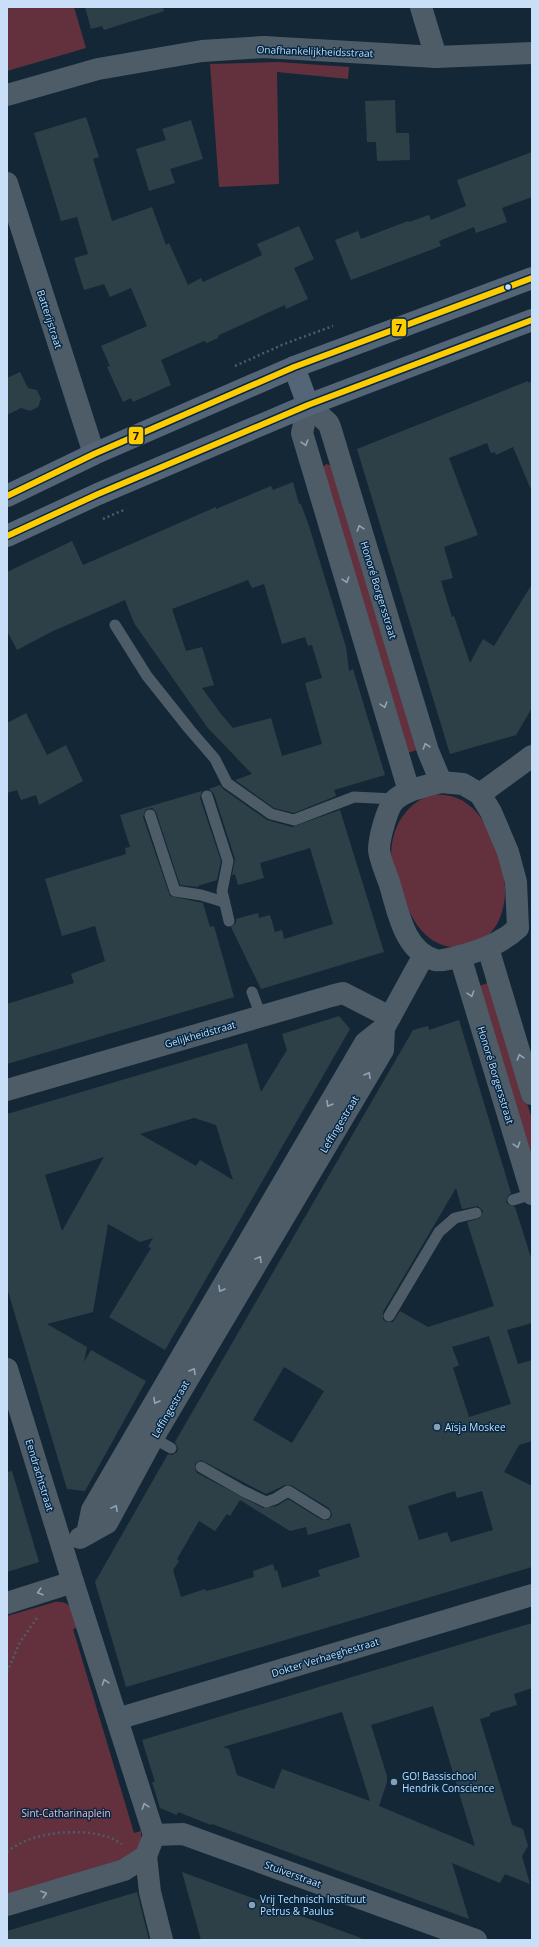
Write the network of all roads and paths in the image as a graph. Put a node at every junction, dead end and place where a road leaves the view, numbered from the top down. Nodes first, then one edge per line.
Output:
1 (421, 7) edge
2 (532, 53) edge
3 (436, 57) junction
4 (7, 95) edge
5 (7, 183) edge
6 (532, 278) edge
7 (532, 320) edge
8 (294, 367) junction
9 (308, 405) junction
10 (94, 454) junction
11 (7, 496) edge
12 (131, 507) dead end
13 (102, 519) dead end
14 (7, 536) edge
15 (115, 625) dead end
16 (532, 756) edge
17 (441, 782) junction
18 (480, 794) junction
19 (402, 795) junction
20 (207, 796) dead end
21 (150, 815) dead end
22 (224, 902) junction
23 (229, 921) dead end
24 (525, 930) edge
25 (488, 948) junction
26 (424, 955) junction
27 (460, 956) junction
28 (252, 992) dead end
29 (261, 1016) junction
30 (387, 1022) junction
31 (7, 1090) edge
32 (532, 1094) edge
33 (527, 1195) edge
34 (476, 1213) dead end
35 (240, 1274) junction
36 (390, 1316) dead end
37 (7, 1368) edge
38 (201, 1467) dead end
39 (325, 1514) dead end
40 (87, 1534) junction
41 (62, 1549) junction
42 (72, 1582) junction
43 (532, 1595) edge
44 (7, 1603) edge
45 (40, 1613) dead end
46 (7, 1672) edge
47 (117, 1719) junction
48 (154, 1835) junction
49 (7, 1852) edge
50 (146, 1856) junction
51 (7, 1905) edge
52 (162, 1940) edge
53 (476, 1940) edge

1 - 3 street
2 - 3 street, Onafhankelijkheidsstraat
3 - 4 street, Onafhankelijkheidsstraat
5 - 10 street, Batterijstraat
6 - 8 main road
7 - 9 main road
8 - 9 main road, Honoré Borgersstraat
8 - 10 main road
9 - 14 main road
17 -> 9 street, Honoré Borgersstraat
9 -> 19 street
10 - 11 main road
12 - 13 path
15 - 19 lane
16 - 18 street
17 - 18 street
17 - 19 street
18 - 24 street
19 - 26 street
20 - 22 lane
21 - 22 lane
22 - 23 lane
24 - 25 street
25 - 27 street
32 -> 25 street
26 - 27 street
26 - 30 street, Leffingestraat
27 -> 33 street, Honoré Borgersstraat
28 - 29 lane
29 - 30 street, Gelijkheidstraat
29 - 31 street, Gelijkheidstraat
30 - 35 street, Leffingestraat
34 - 36 lane
35 -> 40 street, Leffingestraat
40 -> 35 street, Leffingestraat
37 - 41 street, Eendrachtstraat
38 - 39 lane
40 - 41 street, Leffingestraat
41 - 42 street, Eendrachtstraat
42 -> 44 street
47 -> 42 street
43 - 47 street, Dokter Verhaeghestraat
45 - 46 path
48 -> 47 street
48 - 50 street
48 - 53 street, Stuiverstraat
49 - 50 path
51 -> 50 street
50 - 52 street

